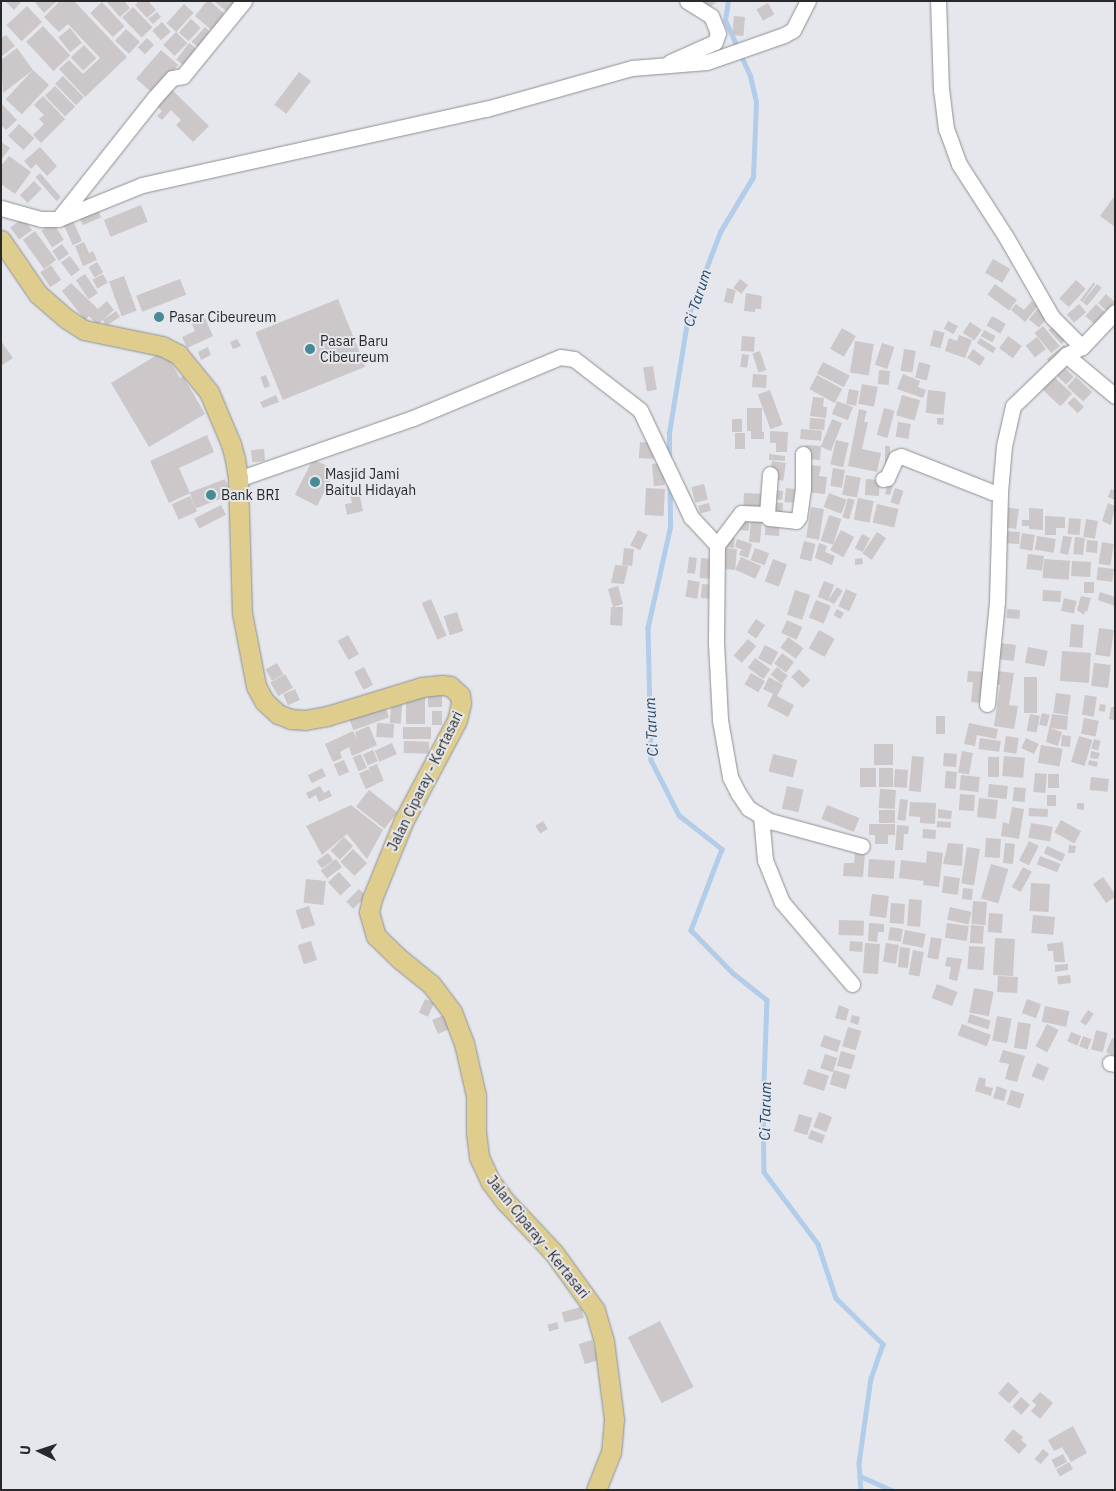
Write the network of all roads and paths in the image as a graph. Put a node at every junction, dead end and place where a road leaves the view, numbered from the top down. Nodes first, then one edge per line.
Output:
1 (244, 1) edge
2 (686, 1) edge
3 (808, 1) edge
4 (938, 1) edge
5 (664, 65) junction
6 (1, 208) edge
7 (58, 219) junction
8 (1, 240) edge
9 (1115, 312) edge
10 (1082, 347) junction
11 (1066, 355) junction
12 (1115, 396) edge
13 (803, 454) dead end
14 (770, 474) dead end
15 (238, 479) junction
16 (883, 479) dead end
17 (1000, 492) junction
18 (767, 514) junction
19 (717, 546) junction
20 (986, 704) dead end
21 (761, 816) junction
22 (862, 846) dead end
23 (852, 984) dead end
24 (596, 1490) edge

1 - 7 street
2 - 5 street
3 - 5 street
4 - 10 street
5 - 7 street
6 - 7 street
8 - 15 main road, Jalan Ciparay - Kertasari
9 - 10 street
10 - 11 street
11 - 12 street
11 - 17 street
13 - 18 street
14 - 18 street
15 - 19 street
15 - 24 main road, Jalan Ciparay - Kertasari
16 - 17 street
17 - 20 street
18 - 19 street
19 - 21 street
21 - 22 street
21 - 23 street

